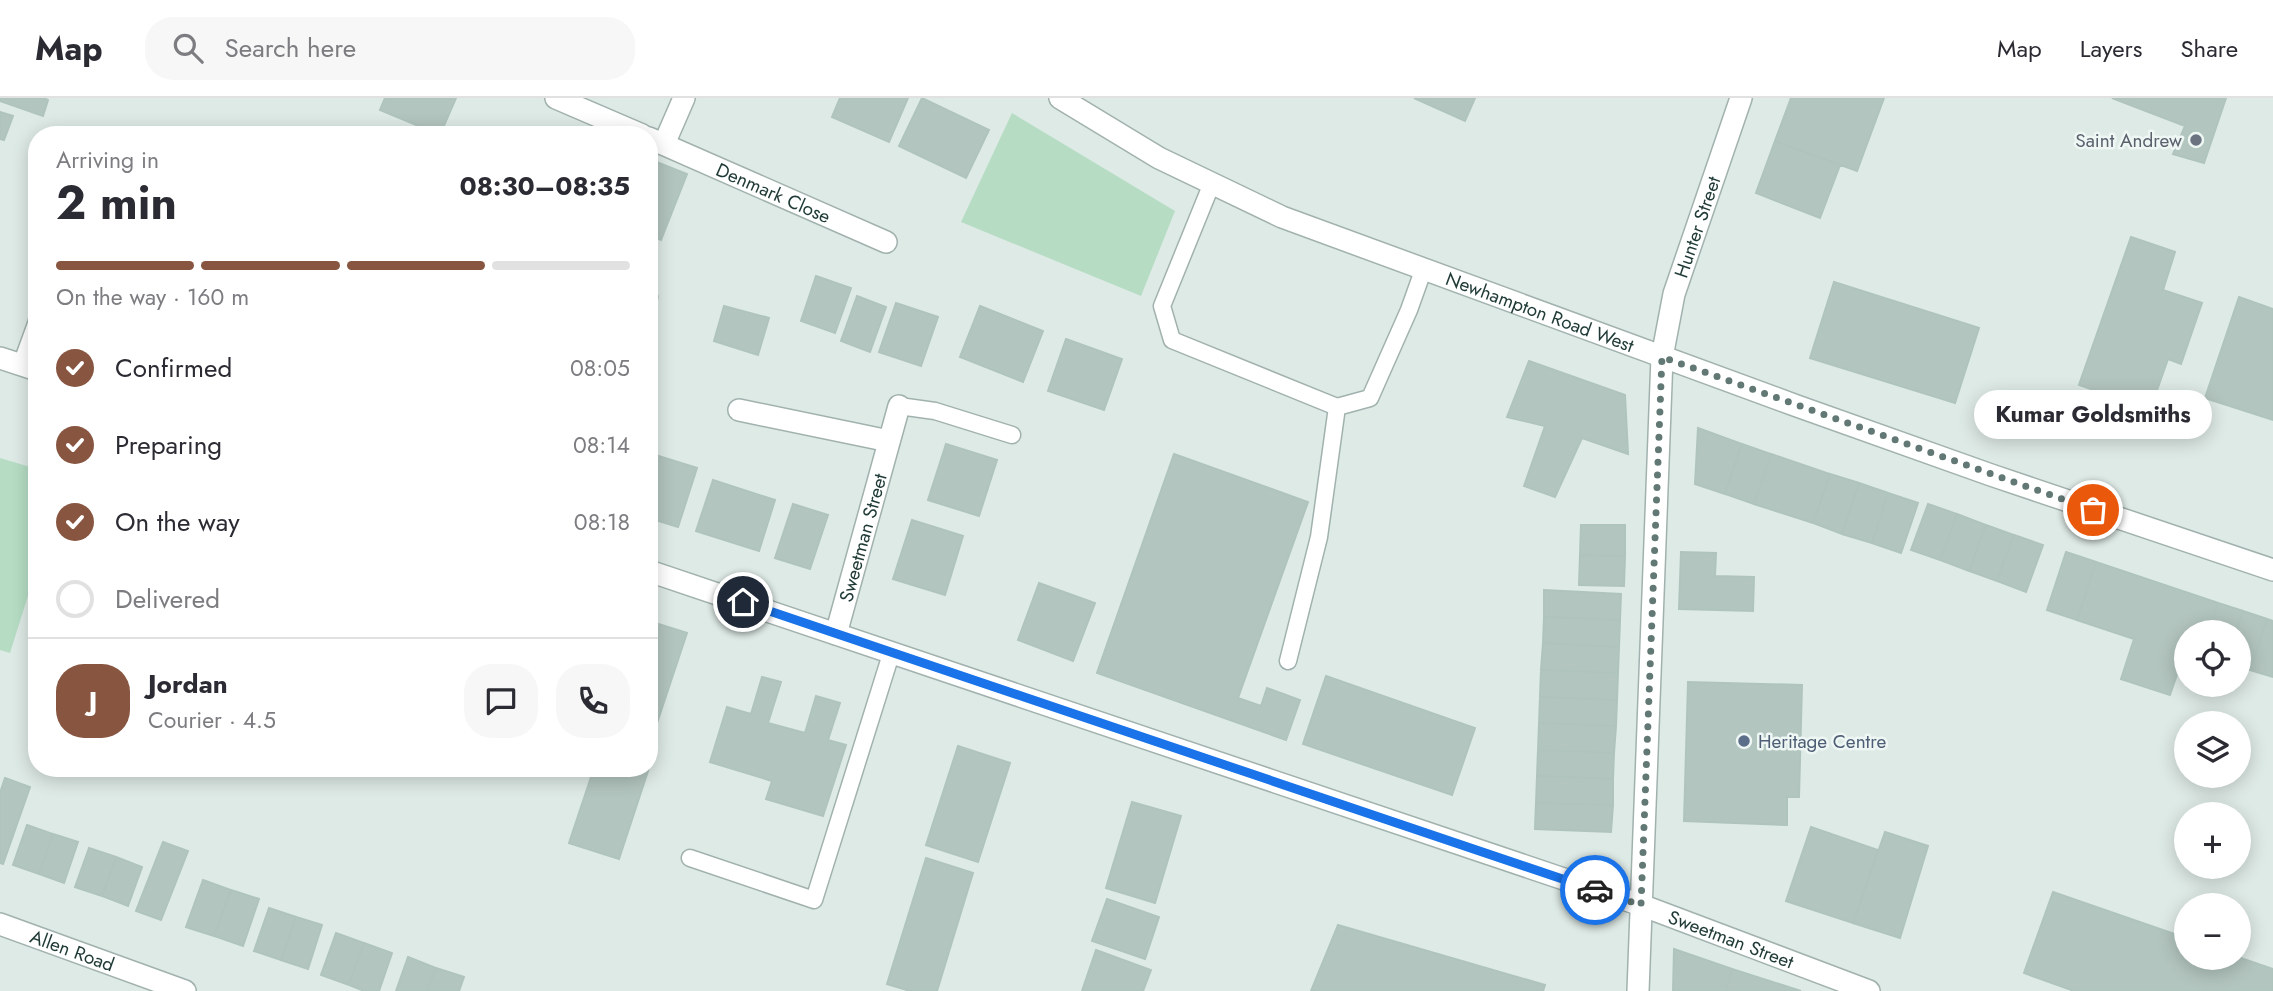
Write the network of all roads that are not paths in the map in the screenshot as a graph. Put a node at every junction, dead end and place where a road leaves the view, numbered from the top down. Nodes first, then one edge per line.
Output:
1 (556, 98) edge
2 (684, 98) edge
3 (1060, 98) edge
4 (1741, 98) edge
5 (621, 126) edge
6 (658, 138) edge
7 (658, 142) edge
8 (1212, 183) junction
9 (886, 242) dead end
10 (1424, 268) junction
11 (1662, 357) junction
12 (0, 358) edge
13 (28, 368) edge
14 (899, 406) joint
15 (1337, 407) junction
16 (740, 410) dead end
17 (1012, 435) dead end
18 (889, 441) junction
19 (2273, 570) edge
20 (658, 573) edge
21 (836, 634) junction
22 (892, 651) junction
23 (1288, 661) dead end
24 (691, 858) dead end
25 (1641, 905) junction
26 (0, 924) edge
27 (185, 991) edge
28 (1638, 991) edge
29 (1869, 991) edge

1 - 5 street
2 - 6 street, Denmark Close
3 - 8 street, Newhampton Road West
4 - 11 street, Hunter Street
7 - 9 street, Denmark Close
8 - 10 street, Newhampton Road West
8 - 15 lane
10 - 11 street, Newhampton Road West
10 - 15 lane
11 - 19 street, Newhampton Road West
11 - 25 street, Hunter Street
12 - 13 street
14 - 17 lane
14 - 18 street, Sweetman Street
15 - 23 lane
16 - 18 street
18 - 21 street, Sweetman Street
20 - 21 street, Sweetman Street
21 - 22 street, Sweetman Street
22 - 24 lane
22 - 25 street, Sweetman Street
25 - 28 street, Hunter Street
25 - 29 street, Sweetman Street
26 - 27 street, Allen Road

